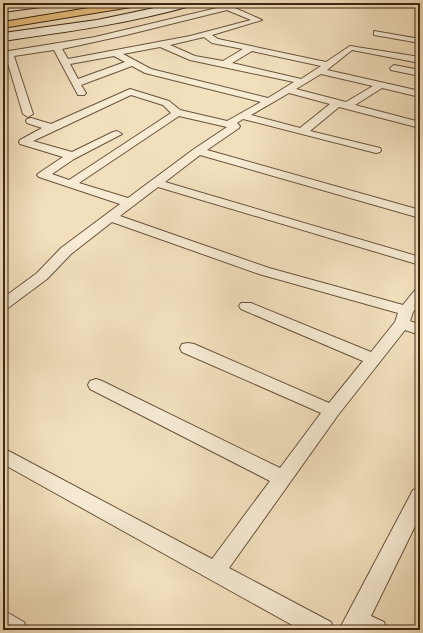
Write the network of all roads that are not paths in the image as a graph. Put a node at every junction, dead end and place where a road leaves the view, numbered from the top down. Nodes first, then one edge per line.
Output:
1 (48, 3) edge
2 (110, 3) edge
3 (137, 3) edge
4 (190, 3) edge
5 (246, 3) edge
6 (10, 7) edge
7 (228, 8) junction
8 (130, 17) junction
9 (3, 19) edge
10 (3, 25) edge
11 (153, 28) junction
12 (377, 33) dead end
13 (205, 34) junction
14 (3, 37) edge
15 (180, 40) junction
16 (420, 41) edge
17 (161, 44) junction
18 (57, 47) junction
19 (252, 48) junction
20 (115, 53) junction
21 (6, 54) edge
22 (420, 60) edge
23 (65, 62) junction
24 (133, 62) junction
25 (224, 64) junction
26 (328, 65) junction
27 (394, 68) dead end
28 (320, 72) junction
29 (420, 73) edge
30 (304, 82) junction
31 (77, 83) junction
32 (379, 86) junction
33 (288, 90) junction
34 (81, 93) dead end
35 (420, 94) edge
36 (269, 101) junction
37 (343, 104) junction
38 (177, 113) junction
39 (242, 116) junction
40 (229, 124) junction
41 (420, 125) edge
42 (51, 128) junction
43 (302, 132) junction
44 (117, 134) dead end
45 (376, 150) dead end
46 (198, 151) junction
47 (70, 157) junction
48 (156, 183) junction
49 (70, 184) junction
50 (130, 203) junction
51 (420, 214) edge
52 (110, 217) junction
53 (420, 261) edge
54 (420, 293) edge
55 (3, 305) edge
56 (246, 306) dead end
57 (404, 317) junction
58 (420, 330) edge
59 (188, 348) dead end
60 (374, 359) junction
61 (96, 384) dead end
62 (332, 411) junction
63 (3, 455) edge
64 (282, 478) junction
65 (418, 503) edge
66 (215, 571) junction
67 (3, 621) edge
68 (361, 627) edge
69 (16, 630) edge
70 (323, 630) edge

1 - 6 street
2 - 9 highway
3 - 10 highway
4 - 8 street
5 - 7 street
7 - 11 street
7 - 13 street
8 - 11 street
8 - 14 street
11 - 15 street
11 - 18 street
12 - 16 street
13 - 15 street
13 - 19 street
15 - 17 street
17 - 20 street
17 - 25 street
18 - 21 street
18 - 23 street
19 - 25 street
19 - 26 street
20 - 23 street
20 - 24 street
21 - 42 street
22 - 26 street
23 - 31 street
24 - 31 street
24 - 36 street
25 - 30 street
26 - 28 street
27 - 29 street
28 - 30 street
28 - 32 street
30 - 33 street
31 - 34 street
32 - 35 street
32 - 37 street
33 - 36 street
33 - 37 street
36 - 39 street
37 - 41 street
37 - 43 street
38 - 40 street
38 - 42 street
38 - 49 street
39 - 40 street
39 - 43 street
40 - 46 street
42 - 47 street
43 - 45 street
44 - 47 street
46 - 48 street
46 - 51 street
47 - 49 street
48 - 50 street
48 - 53 street
49 - 50 street
50 - 52 street
52 - 55 street
52 - 57 street
54 - 57 street
56 - 60 street
57 - 58 street
57 - 60 street
59 - 62 street
60 - 62 street
61 - 64 street
62 - 64 street
63 - 66 street
64 - 66 street
65 - 68 street
66 - 70 street
67 - 69 street

